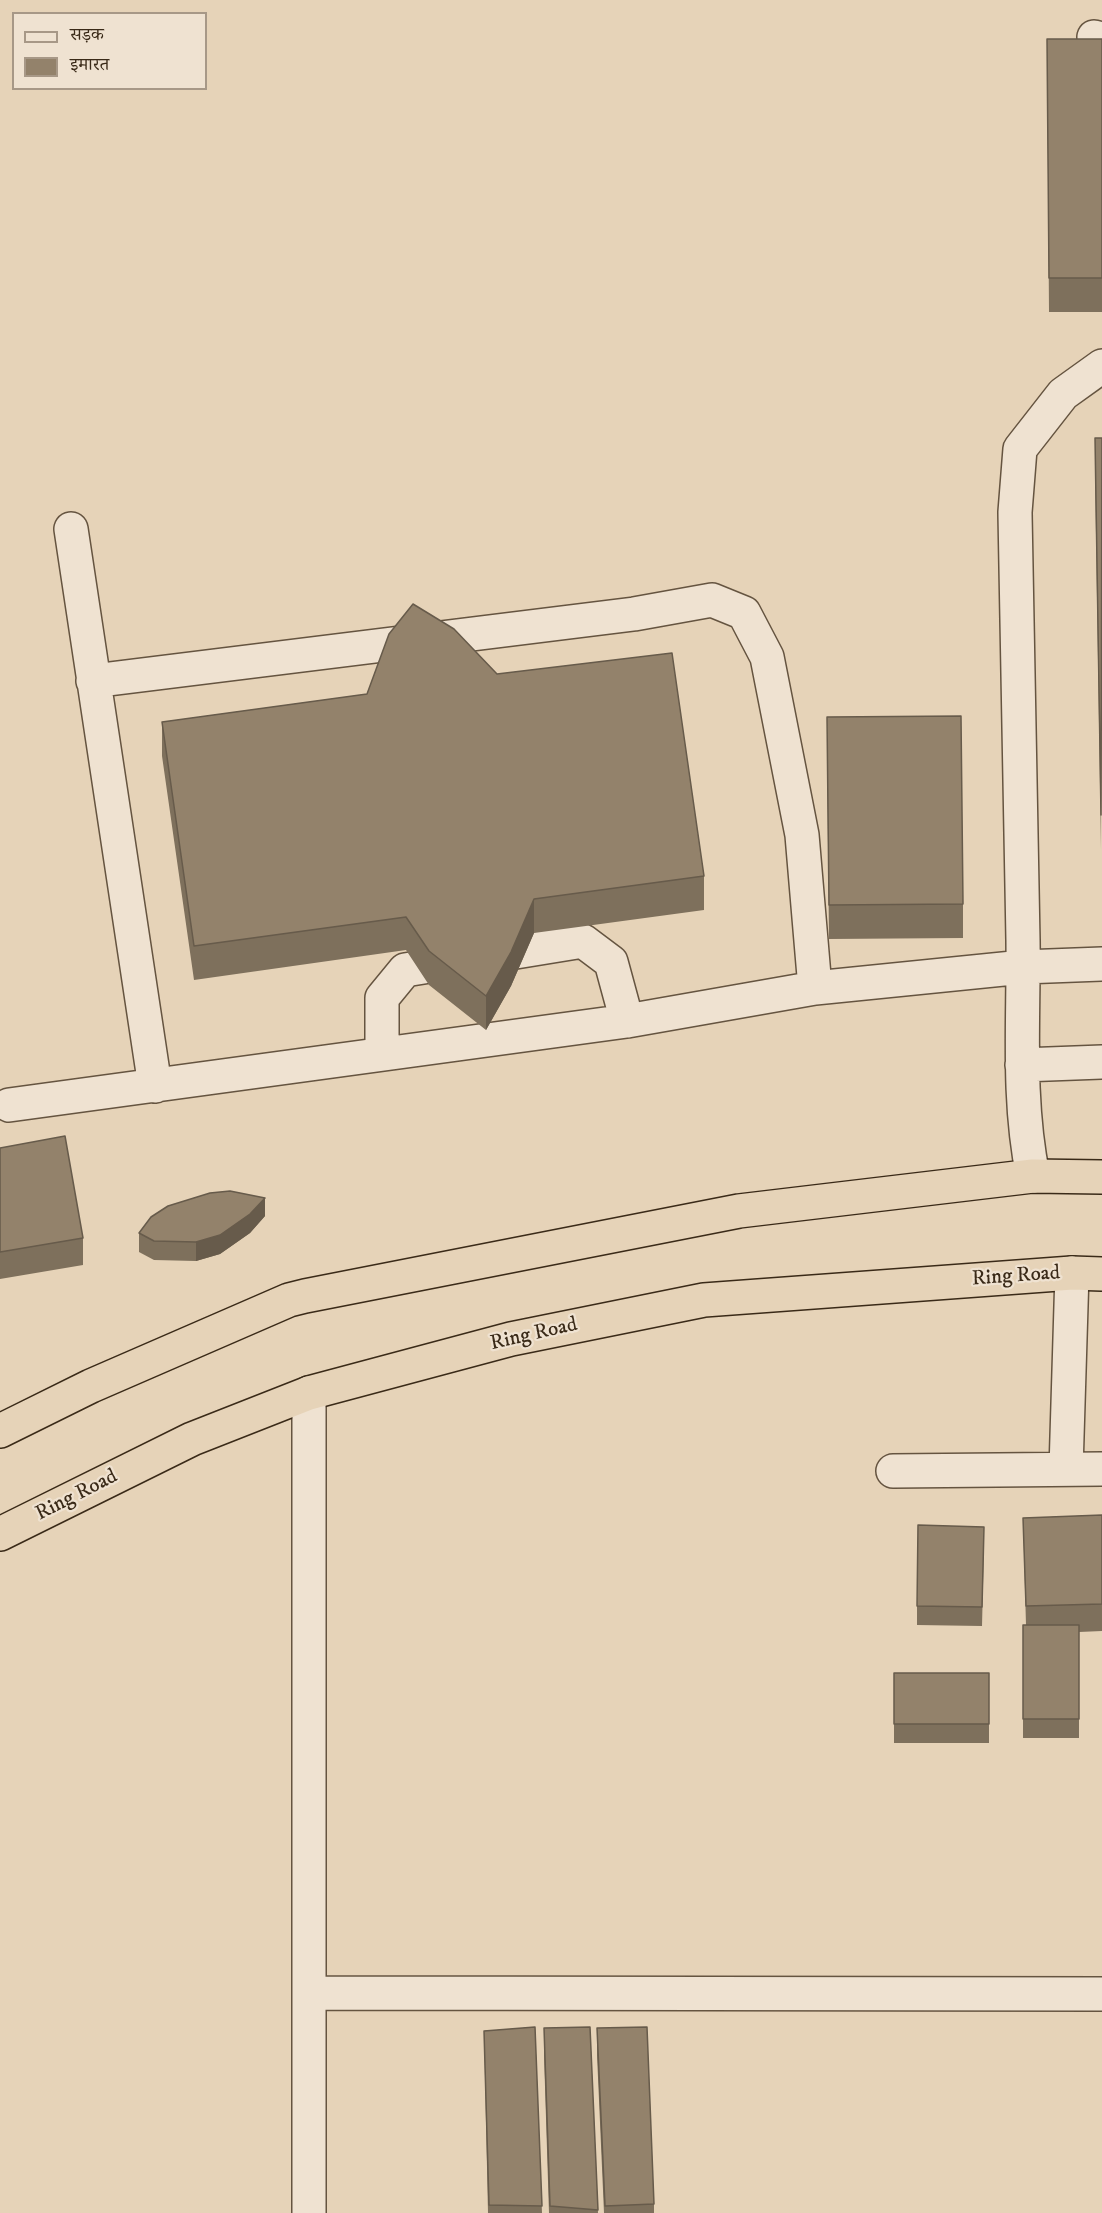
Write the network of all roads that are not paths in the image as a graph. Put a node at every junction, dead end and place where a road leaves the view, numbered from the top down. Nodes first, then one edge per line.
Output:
1 (1102, 366) edge
2 (71, 529) dead end
3 (93, 681) junction
4 (1102, 964) edge
5 (1023, 967) junction
6 (815, 988) junction
7 (627, 1021) junction
8 (382, 1054) junction
9 (1102, 1062) edge
10 (1022, 1065) junction
11 (155, 1086) junction
12 (9, 1106) dead end
13 (1033, 1176) junction
14 (1102, 1177) edge
15 (1087, 1274) edge
16 (309, 1394) junction
17 (0, 1431) edge
18 (1066, 1469) junction
19 (1102, 1469) edge
20 (893, 1471) dead end
21 (0, 1534) edge
22 (309, 1993) junction
23 (1102, 1994) edge
24 (309, 2213) edge

1 - 5 street
2 - 3 street
3 - 6 street
3 - 11 street
4 - 5 street
5 - 6 street
5 - 10 street
6 - 7 street
7 - 8 street
7 - 8 street
8 - 11 street
9 - 10 street
10 - 13 street
11 - 12 street
13 - 14 highway
13 - 17 highway
15 - 16 highway, Ring Road
15 - 18 street
16 - 21 highway, Ring Road
16 - 22 street
18 - 19 street
18 - 20 street
22 - 23 street
22 - 24 street

